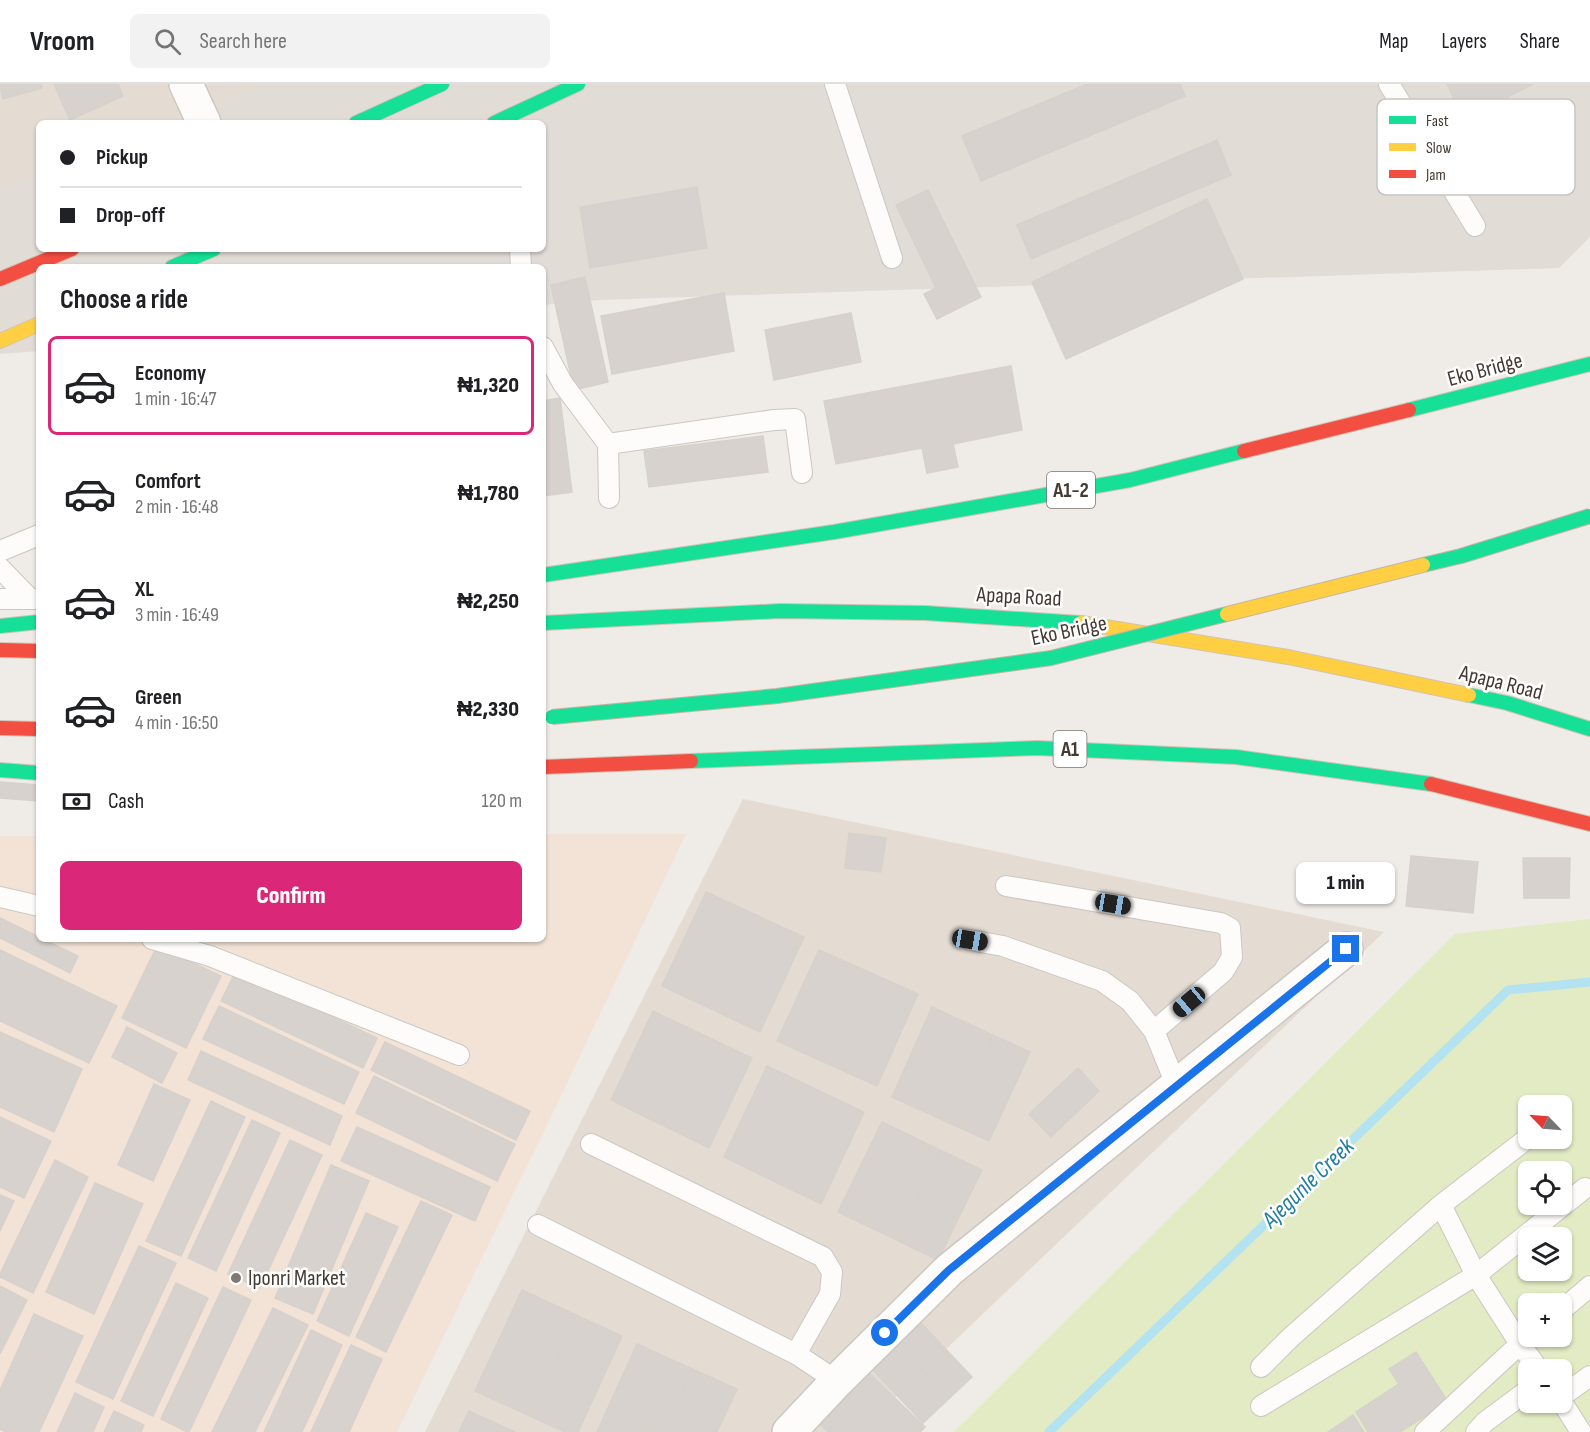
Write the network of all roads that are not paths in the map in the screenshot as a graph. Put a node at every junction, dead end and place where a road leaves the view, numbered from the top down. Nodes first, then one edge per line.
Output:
1 (186, 84) edge
2 (442, 84) edge
3 (578, 84) edge
4 (835, 84) edge
5 (1389, 84) edge
6 (1398, 99) edge
7 (518, 118) edge
8 (203, 120) edge
9 (363, 120) edge
10 (1456, 195) edge
11 (1475, 226) dead end
12 (65, 252) edge
13 (207, 252) edge
14 (892, 258) dead end
15 (36, 264) edge
16 (36, 264) edge
17 (179, 264) edge
18 (0, 279) edge
19 (36, 325) edge
20 (0, 341) edge
21 (546, 353) edge
22 (1590, 364) edge
23 (608, 444) junction
24 (802, 472) dead end
25 (609, 498) dead end
26 (1590, 516) edge
27 (36, 536) edge
28 (0, 551) edge
29 (0, 568) edge
30 (546, 575) edge
31 (0, 599) edge
32 (34, 599) edge
33 (36, 622) edge
34 (546, 623) edge
35 (0, 626) edge
36 (0, 650) edge
37 (36, 651) edge
38 (546, 717) edge
39 (0, 728) edge
40 (36, 729) edge
41 (1590, 729) edge
42 (546, 767) edge
43 (0, 770) edge
44 (36, 773) edge
45 (1590, 824) edge
46 (1006, 886) dead end
47 (0, 897) edge
48 (36, 905) edge
49 (970, 940) dead end
50 (162, 942) edge
51 (1346, 949) dead end
52 (1154, 1031) junction
53 (459, 1055) dead end
54 (1177, 1087) junction
55 (591, 1144) dead end
56 (1518, 1146) edge
57 (1585, 1188) dead end
58 (1441, 1205) junction
59 (538, 1225) dead end
60 (1476, 1275) junction
61 (1590, 1286) edge
62 (1572, 1301) edge
63 (1518, 1331) edge
64 (1518, 1346) edge
65 (796, 1354) junction
66 (1261, 1367) dead end
67 (1590, 1376) edge
68 (837, 1381) junction
69 (1572, 1389) edge
70 (1518, 1399) edge
71 (1260, 1406) dead end
72 (1569, 1413) edge
73 (1484, 1429) edge
74 (789, 1432) edge
75 (1425, 1432) edge
76 (1581, 1432) edge

1 - 8 street
2 - 9 main road
3 - 7 main road
4 - 14 lane
5 - 6 lane
10 - 11 lane
12 - 15 main road
13 - 17 main road
16 - 18 main road
19 - 20 main road
21 - 23 lane
22 - 30 main road, Eko Bridge / A1-2
23 - 24 lane
23 - 25 lane
26 - 38 main road, Eko Bridge, bridge
27 - 28 lane
29 - 32 lane
31 - 32 lane
33 - 35 main road
34 - 41 main road, Apapa Road, bridge
36 - 37 main road
39 - 40 main road
42 - 45 main road, A1
43 - 44 main road
46 - 52 lane
47 - 48 lane
49 - 52 lane
50 - 53 lane
51 - 54 street
52 - 54 lane
54 - 68 street
55 - 65 lane
56 - 58 lane
57 - 60 lane
58 - 60 lane
58 - 66 lane
59 - 65 lane
60 - 63 lane
60 - 71 lane
61 - 62 lane
64 - 75 lane
65 - 68 lane
67 - 69 lane
68 - 74 street
70 - 73 lane
72 - 76 lane

